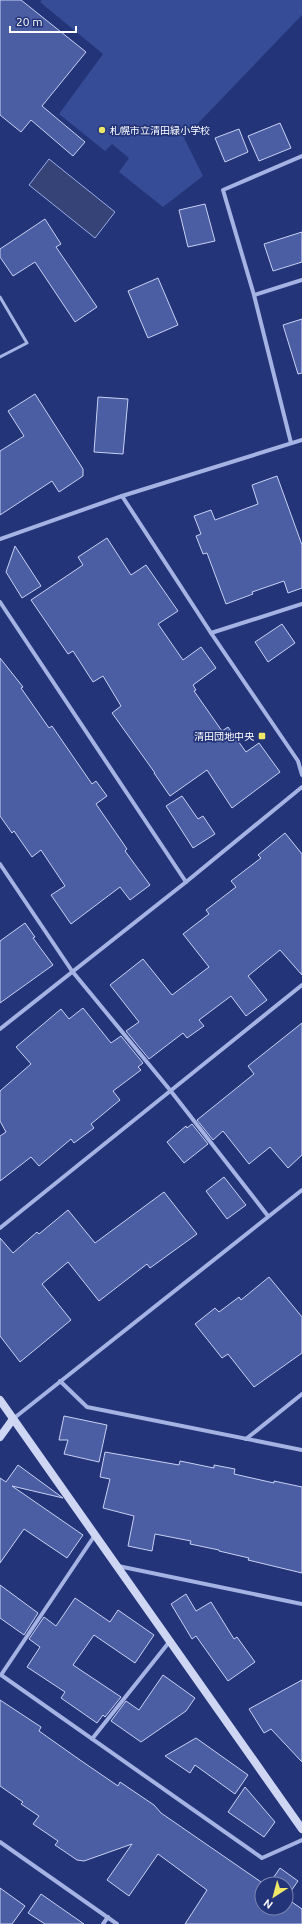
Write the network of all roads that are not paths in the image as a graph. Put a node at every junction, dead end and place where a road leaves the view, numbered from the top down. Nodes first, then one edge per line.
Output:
1 (302, 156) edge
2 (302, 280) edge
3 (254, 295) junction
4 (0, 297) edge
5 (0, 357) edge
6 (302, 440) edge
7 (291, 443) junction
8 (122, 496) junction
9 (0, 539) edge
10 (0, 602) edge
11 (302, 604) edge
12 (211, 633) junction
13 (302, 775) edge
14 (302, 787) edge
15 (0, 864) edge
16 (186, 882) junction
17 (72, 972) junction
18 (302, 985) edge
19 (0, 1029) edge
20 (170, 1090) junction
21 (302, 1190) edge
22 (268, 1216) junction
23 (0, 1228) edge
24 (60, 1381) junction
25 (302, 1394) edge
26 (0, 1400) edge
27 (13, 1419) junction
28 (0, 1437) edge
29 (246, 1439) junction
30 (302, 1450) edge
31 (95, 1535) junction
32 (117, 1566) junction
33 (302, 1604) edge
34 (170, 1641) junction
35 (92, 1739) junction
36 (302, 1829) edge
37 (302, 1840) edge
38 (0, 1842) edge
39 (108, 1917) junction
40 (103, 1924) edge
41 (117, 1924) edge

1 - 3 street
2 - 3 street
3 - 7 street
4 - 5 lane
6 - 7 street
7 - 8 street
8 - 9 street
8 - 12 street
10 - 16 street
11 - 12 street
12 - 13 street
14 - 16 street
15 - 17 street
16 - 17 street
17 - 19 street
17 - 20 street
18 - 20 street
20 - 22 street
20 - 23 street
21 - 22 street
22 - 24 street
24 - 27 street
24 - 29 street
25 - 29 street
26 - 27 street
27 - 28 street
27 - 31 street
29 - 30 street
31 - 32 street
31 - 35 street
32 - 33 street
32 - 34 street
34 - 35 street
34 - 36 street
35 - 37 street
38 - 39 street
39 - 40 street
39 - 41 street

